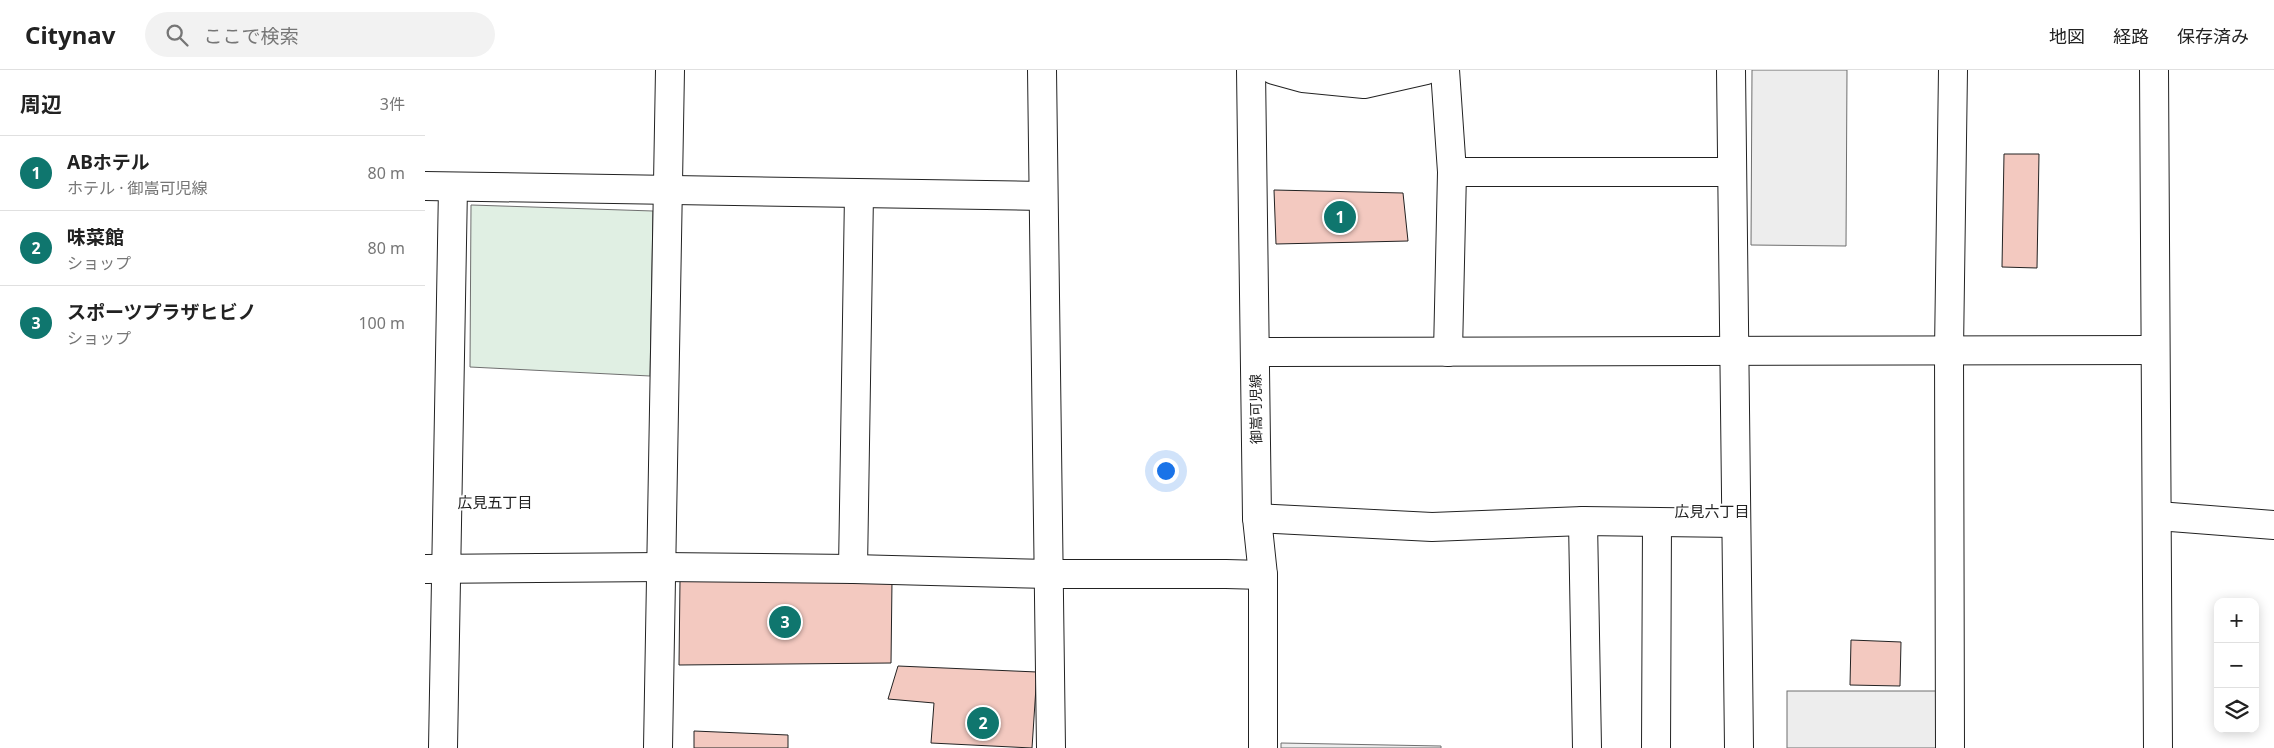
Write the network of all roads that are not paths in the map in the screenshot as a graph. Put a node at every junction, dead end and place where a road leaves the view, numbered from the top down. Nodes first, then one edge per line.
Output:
1 (670, 70) edge
2 (1043, 70) edge
3 (1251, 70) edge
4 (1274, 70) edge
5 (1426, 70) edge
6 (1445, 70) edge
7 (1731, 70) edge
8 (1953, 70) edge
9 (2154, 70) edge
10 (1452, 172) junction
11 (1732, 172) junction
12 (425, 186) edge
13 (453, 187) junction
14 (667, 190) junction
15 (859, 194) junction
16 (1043, 196) junction
17 (1949, 350) junction
18 (2155, 350) junction
19 (1256, 352) junction
20 (1448, 352) junction
21 (1735, 352) junction
22 (2158, 516) junction
23 (1257, 518) junction
24 (1583, 521) junction
25 (1657, 522) junction
26 (1736, 523) junction
27 (2274, 525) edge
28 (662, 567) junction
29 (436, 569) edge
30 (853, 569) junction
31 (1049, 574) junction
32 (1263, 575) junction
33 (443, 748) edge
34 (658, 748) edge
35 (1051, 748) edge
36 (1263, 748) edge
37 (1587, 748) edge
38 (1656, 748) edge
39 (1739, 748) edge
40 (1950, 748) edge
41 (2158, 748) edge

1 - 14 street
2 - 16 street
3 - 19 street, 御嵩可児線
4 - 5 street
6 - 10 street
7 - 11 street
8 - 17 street
9 - 18 street
10 - 11 street
10 - 20 street
11 - 21 street
12 - 13 street
13 - 14 street
13 - 29 street
14 - 15 street
14 - 28 street
15 - 16 street
15 - 30 street
16 - 31 street
17 - 18 street
17 - 21 street
17 - 40 street
18 - 22 street
19 - 20 street
19 - 23 street, 御嵩可児線
20 - 21 street
21 - 26 street
22 - 27 street
22 - 41 street
23 - 24 street
23 - 32 street, 御嵩可児線
24 - 25 street
24 - 37 street
25 - 26 street
25 - 38 street
26 - 39 street
28 - 29 street
28 - 30 street
28 - 34 street
29 - 33 street
30 - 31 street
31 - 32 street
31 - 35 street
32 - 36 street, 御嵩可児線

